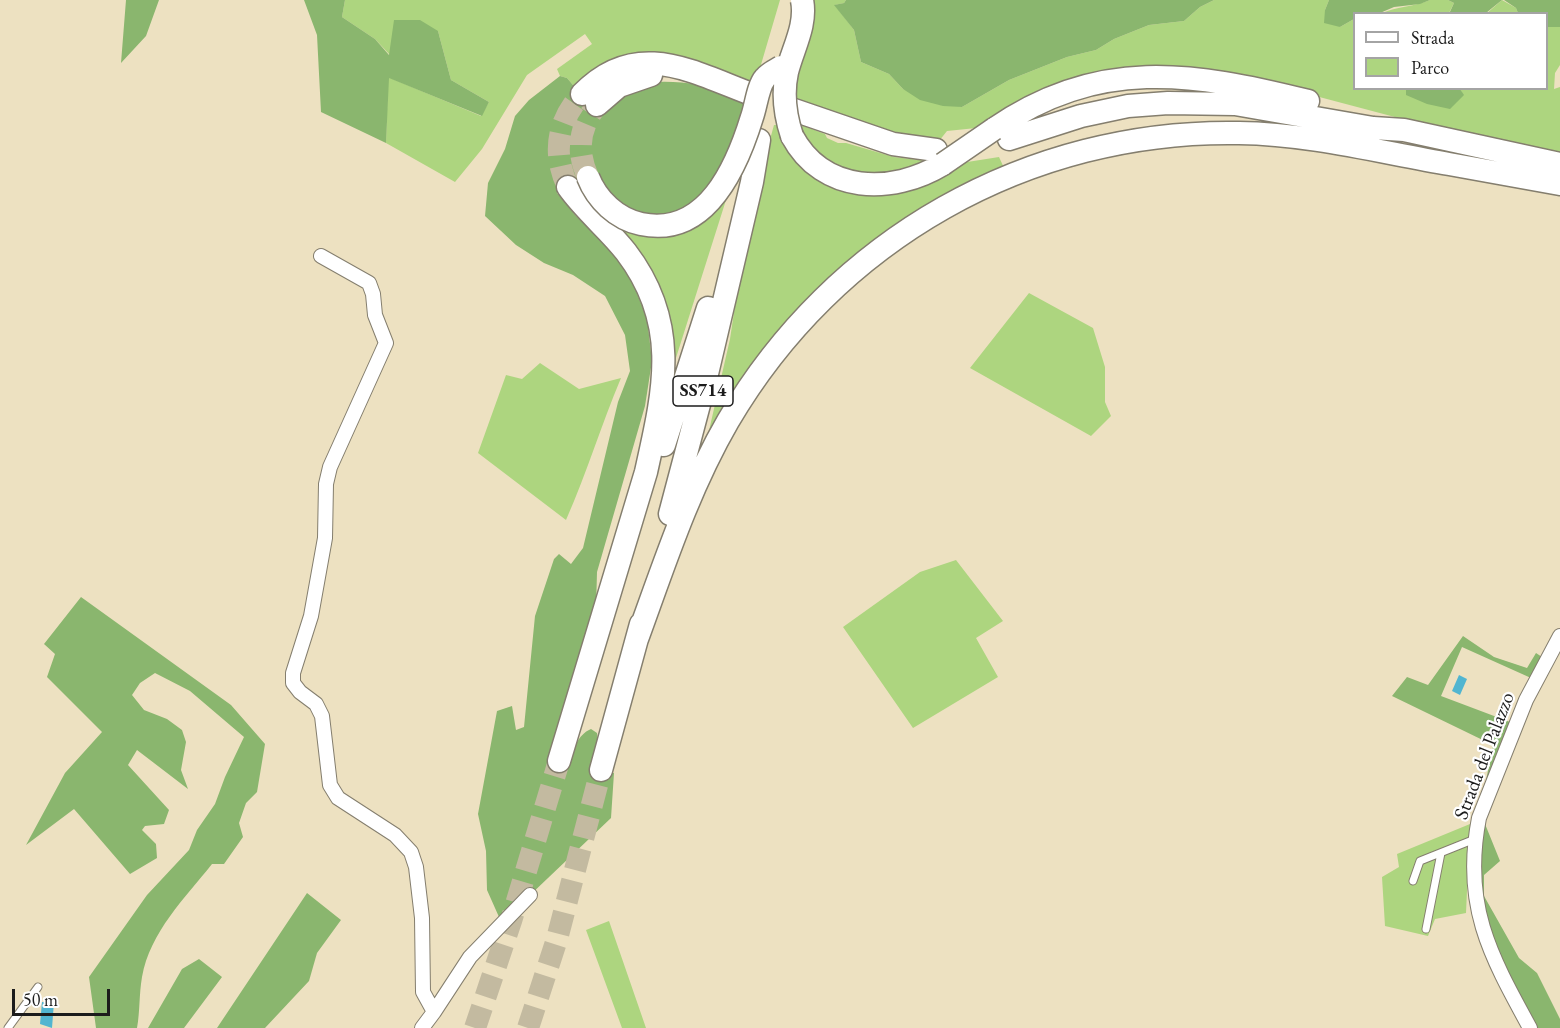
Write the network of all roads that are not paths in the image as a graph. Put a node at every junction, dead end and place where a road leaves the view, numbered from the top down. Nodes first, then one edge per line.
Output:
1 (801, 0) edge
2 (780, 67) junction
3 (754, 95) dead end
4 (590, 99) tunnel mouth
5 (1190, 103) junction
6 (791, 109) dead end
7 (1404, 130) junction
8 (1001, 134) junction
9 (759, 140) junction
10 (940, 157) junction
11 (1560, 164) edge
12 (1479, 167) junction
13 (1560, 184) edge
14 (321, 256) dead end
15 (613, 588) junction
16 (1560, 636) edge
17 (637, 639) junction
18 (559, 761) tunnel mouth
19 (601, 770) tunnel mouth
20 (1475, 839) junction
21 (1441, 853) junction
22 (1413, 881) dead end
23 (530, 895) dead end
24 (1426, 929) dead end
25 (38, 987) dead end
26 (434, 1012) junction
27 (8, 1028) edge
28 (422, 1028) edge
29 (1530, 1028) edge

1 - 2 highway, SS714
1 - 10 highway, bridge
2 - 9 highway, SS714
2 - 15 highway, bridge
3 - 4 highway
5 - 7 highway
5 - 8 highway
5 - 12 highway
6 - 10 highway
7 - 8 highway
7 - 11 highway
8 - 10 highway, bridge
9 - 15 highway, SS714
9 - 17 highway, SS714
12 - 13 highway
12 - 17 highway
14 - 26 street
15 - 18 highway, SS714
16 - 20 street, Strada del Palazzo
17 - 19 highway, SS714
20 - 21 lane
20 - 29 street, Strada del Palazzo
21 - 22 lane
21 - 24 lane
23 - 26 street
25 - 27 lane
26 - 28 street

